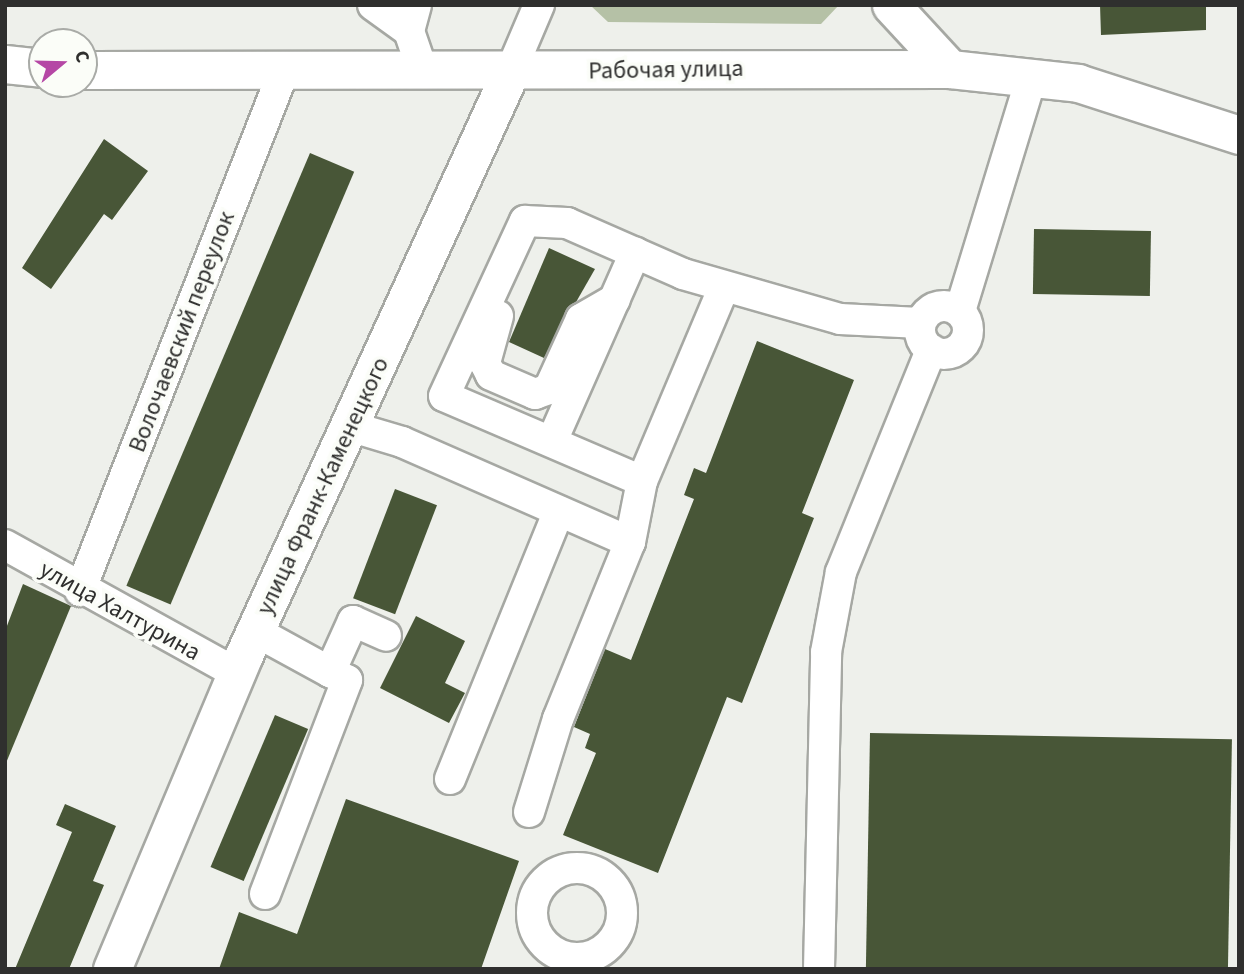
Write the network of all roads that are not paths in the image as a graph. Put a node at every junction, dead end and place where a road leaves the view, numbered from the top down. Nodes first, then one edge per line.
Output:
1 (373, 5) edge
2 (539, 5) edge
3 (891, 5) edge
4 (413, 18) edge
5 (5, 64) edge
6 (28, 66) edge
7 (422, 69) junction
8 (950, 69) junction
9 (98, 70) edge
10 (283, 73) junction
11 (510, 73) junction
12 (1032, 76) junction
13 (1239, 135) edge
14 (533, 220) junction
15 (635, 253) junction
16 (724, 288) junction
17 (615, 299) junction
18 (960, 311) junction
19 (926, 337) junction
20 (352, 427) junction
21 (552, 441) junction
22 (642, 481) junction
23 (559, 511) junction
24 (629, 542) junction
25 (5, 545) edge
26 (80, 591) junction
27 (255, 631) junction
28 (386, 636) dead end
29 (330, 672) junction
30 (236, 674) junction
31 (450, 779) dead end
32 (529, 812) dead end
33 (265, 894) dead end
34 (111, 969) edge
35 (820, 969) edge

1 - 4 street
2 - 11 street, улица Франк-Каменецкого
3 - 8 main road
4 - 7 street
5 - 6 main road
7 - 10 main road, Рабочая улица
7 - 11 main road, Рабочая улица
8 - 11 main road, Рабочая улица
8 - 12 main road, Рабочая улица
9 - 10 main road, Рабочая улица
10 - 26 street, Волочаевский переулок
11 - 20 main road, улица Франк-Каменецкого
12 - 13 main road, Рабочая улица
12 - 18 street
14 - 15 street
14 - 17 street
14 - 21 street
15 - 16 street
15 - 17 street
16 - 19 street
16 - 22 street
17 - 21 street
18 - 19 street
18 - 19 street
19 - 35 street
20 - 23 street
20 - 27 main road, улица Франк-Каменецкого
21 - 22 street
22 - 24 street
23 - 24 street
23 - 31 street
24 - 32 street
25 - 26 street, улица Халтурина
26 - 30 street, улица Халтурина
27 - 29 street
27 - 30 main road, улица Франк-Каменецкого
28 - 29 street
29 - 33 street
30 - 34 main road, улица Франк-Каменецкого

